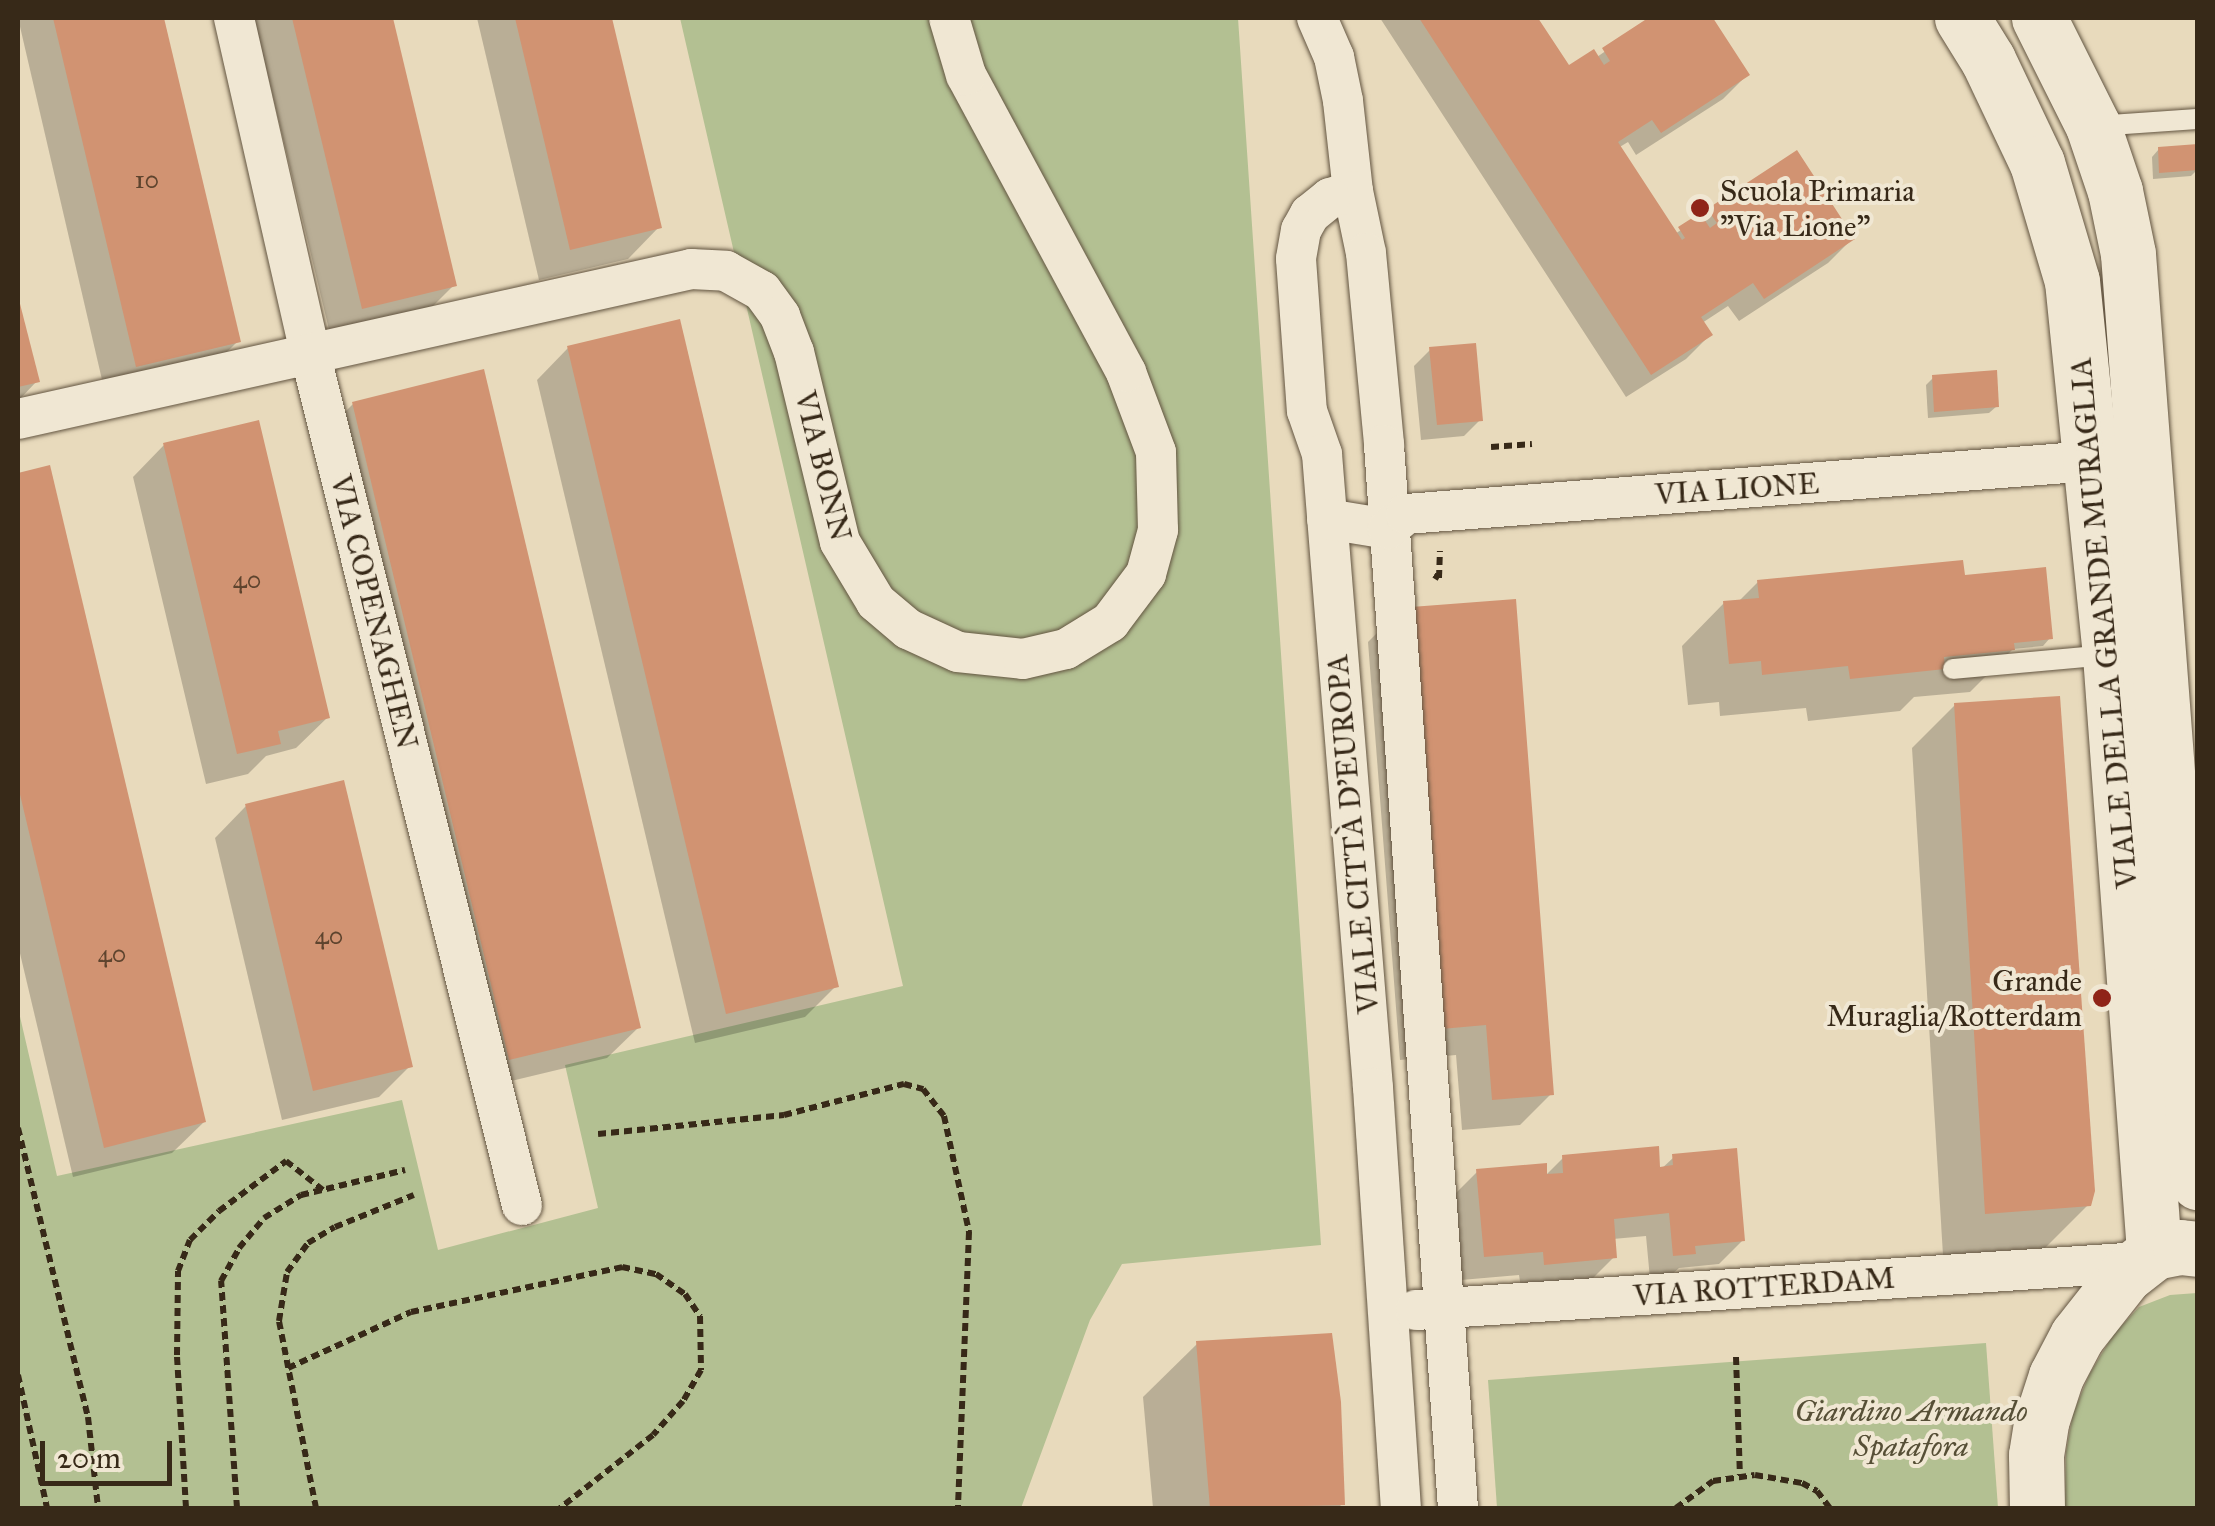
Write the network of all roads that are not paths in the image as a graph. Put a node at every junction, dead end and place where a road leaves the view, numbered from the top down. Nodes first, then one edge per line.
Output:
1 (234, 18) edge
2 (949, 18) edge
3 (1317, 18) edge
4 (1962, 18) edge
5 (2039, 18) edge
6 (2198, 119) edge
7 (2093, 126) junction
8 (1352, 191) junction
9 (310, 353) junction
10 (18, 419) edge
11 (2091, 461) junction
12 (1327, 519) junction
13 (1388, 529) junction
14 (2110, 655) junction
15 (1954, 668) dead end
16 (2198, 1182) edge
17 (522, 1205) dead end
18 (2164, 1254) edge
19 (1442, 1308) junction
20 (1388, 1311) junction
21 (1402, 1508) edge
22 (1458, 1508) edge
23 (2036, 1508) edge

1 - 9 street, VIA COPENAGHEN
2 - 9 street, VIA BONN
3 - 8 street, VIALE CITTÀ D'EUROPA
4 - 11 street, VIALE DELLA GRANDE MURAGLIA
5 - 7 street, VIALE DELLA GRANDE MURAGLIA
6 - 7 lane
7 - 16 street, VIALE DELLA GRANDE MURAGLIA
8 - 12 street, VIALE CITTÀ D'EUROPA
8 - 13 street, VIALE CITTÀ D'EUROPA
9 - 10 street, VIA BONN
9 - 17 street, VIA COPENAGHEN
11 - 13 street, VIA LIONE
11 - 14 street, VIALE DELLA GRANDE MURAGLIA
12 - 13 street
12 - 20 street, VIALE CITTÀ D'EUROPA
13 - 19 street, VIALE CITTÀ D'EUROPA
14 - 15 lane
14 - 18 street, VIALE DELLA GRANDE MURAGLIA
18 - 19 street, VIA ROTTERDAM
18 - 23 street
19 - 20 street, VIA ROTTERDAM
19 - 22 street, VIALE CITTÀ D'EUROPA
20 - 21 street, VIALE CITTÀ D'EUROPA

